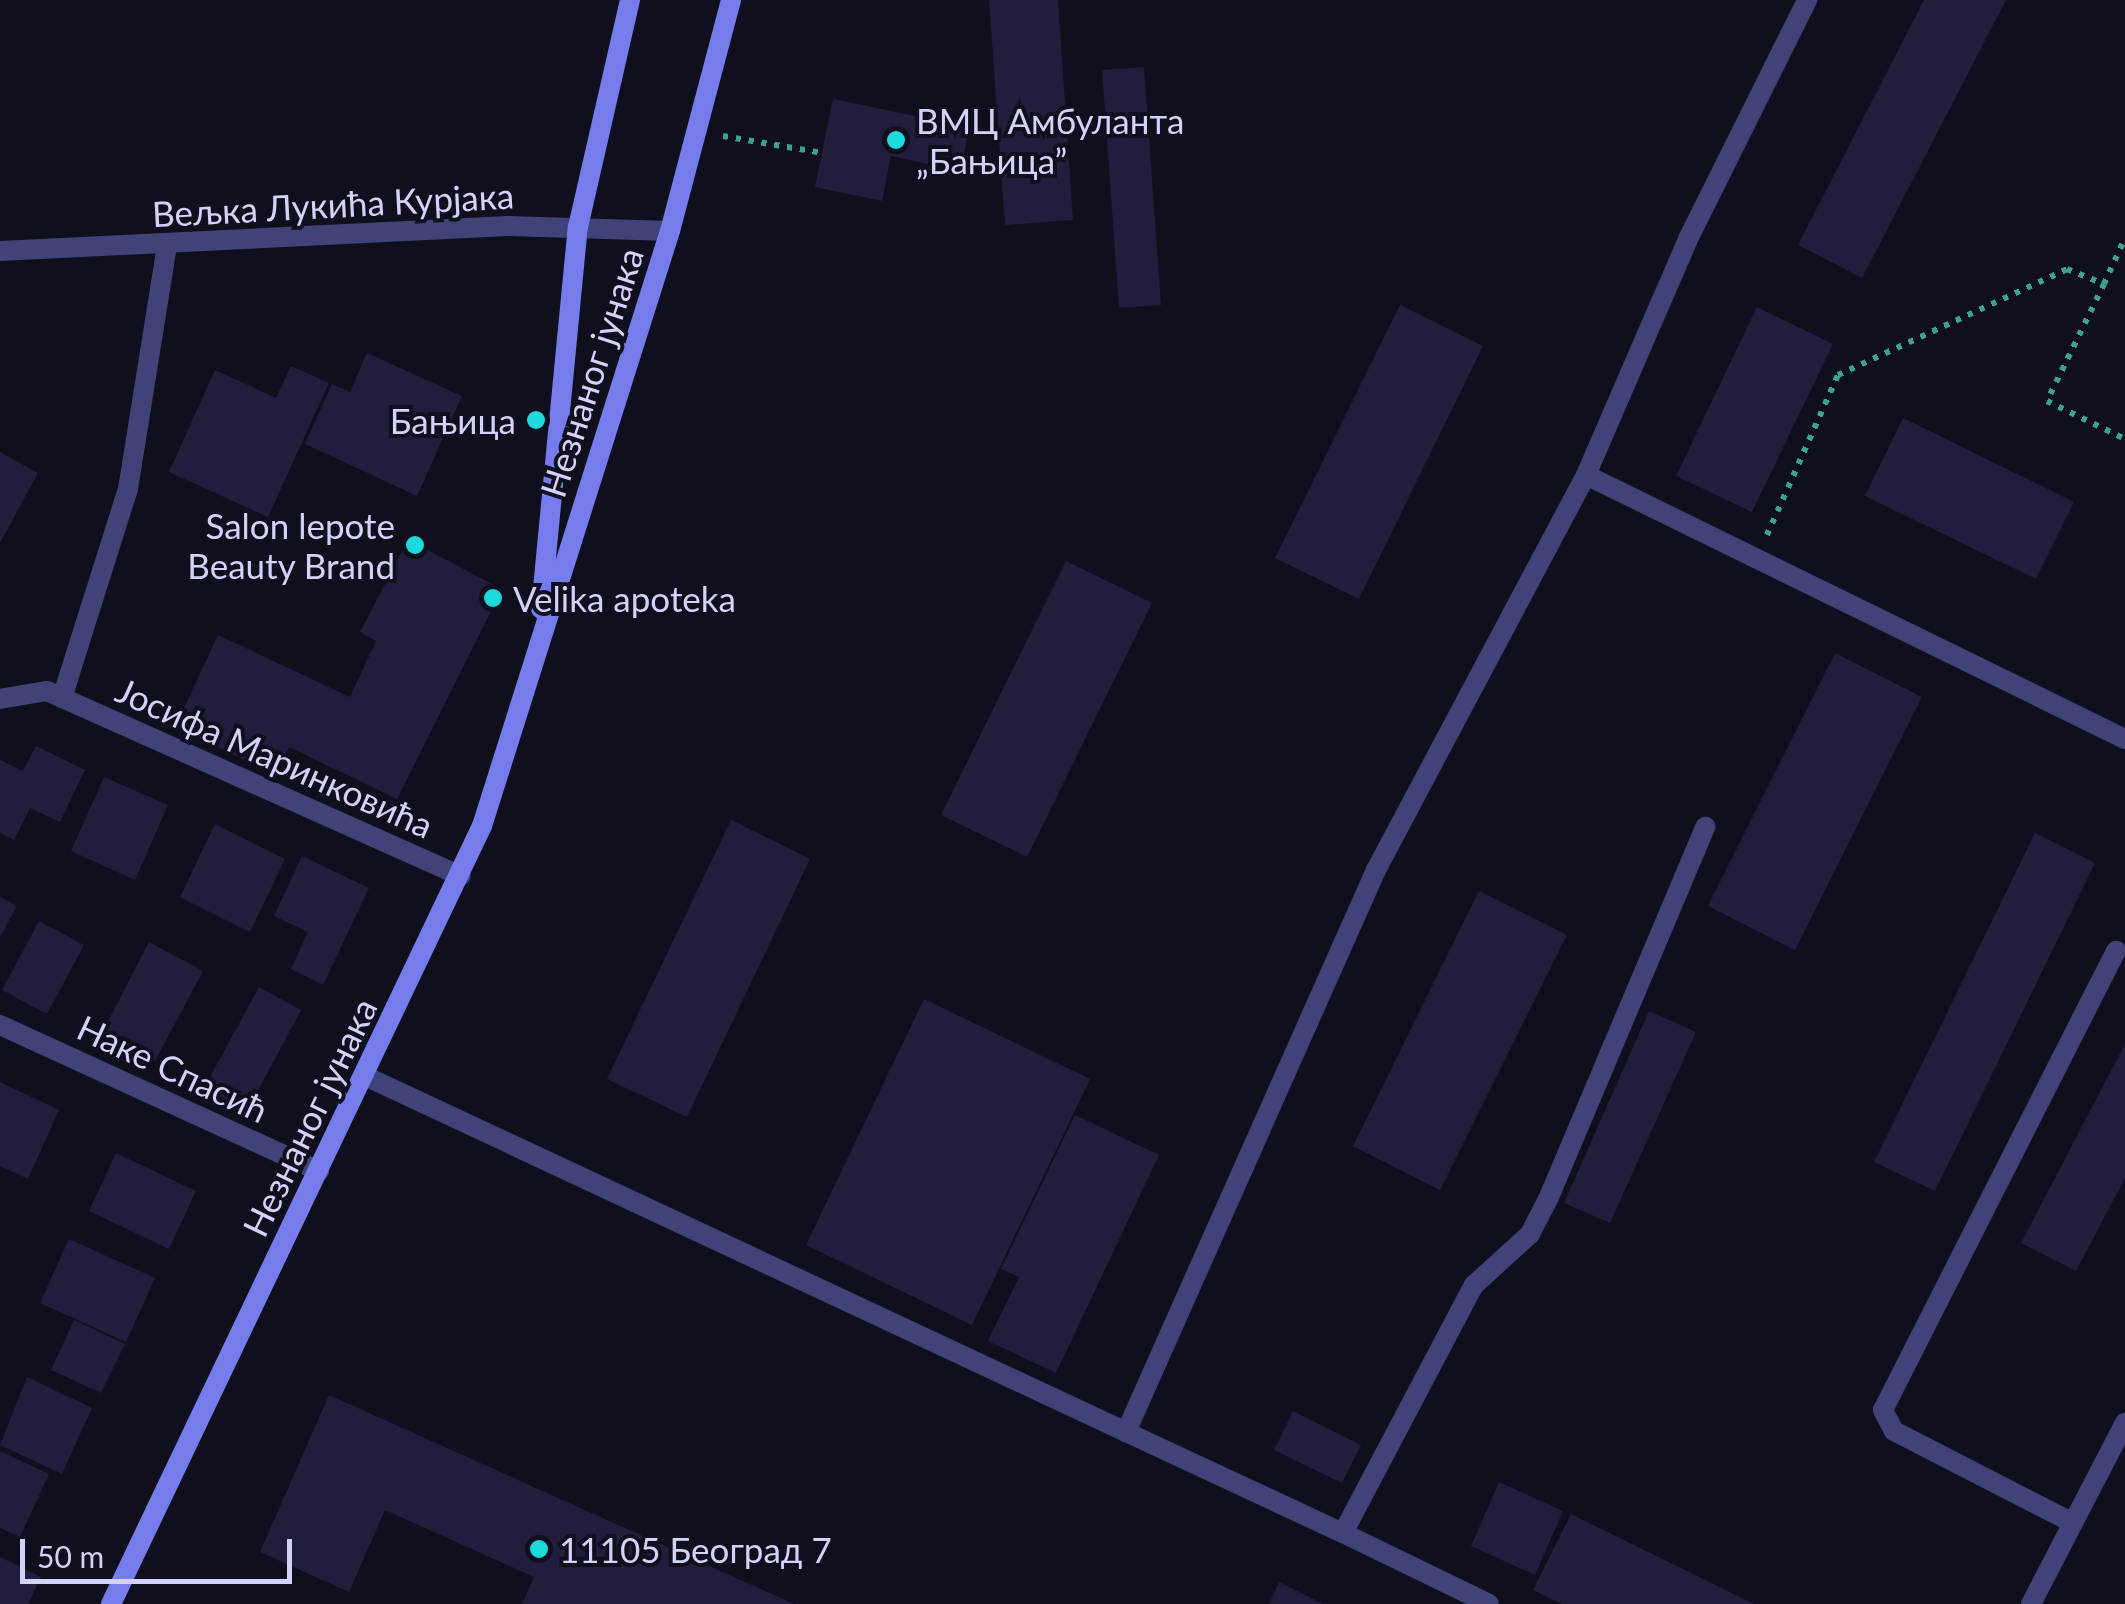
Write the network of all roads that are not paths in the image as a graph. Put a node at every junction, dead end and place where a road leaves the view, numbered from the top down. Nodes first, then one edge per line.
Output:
1 (630, 0) edge
2 (731, 0) edge
3 (1808, 0) edge
4 (578, 227) junction
5 (670, 231) junction
6 (167, 244) junction
7 (0, 251) edge
8 (1586, 475) junction
9 (537, 646) junction
10 (62, 698) junction
11 (0, 699) edge
12 (2125, 739) edge
13 (1705, 827) dead end
14 (461, 876) junction
15 (2116, 950) dead end
16 (0, 1024) edge
17 (365, 1076) junction
18 (318, 1171) junction
19 (2125, 1423) edge
20 (1126, 1432) junction
21 (2073, 1524) junction
22 (1343, 1533) junction
23 (111, 1604) edge
24 (1489, 1604) edge
25 (2031, 1604) edge

1 - 4 main road, Незнаног јунака
2 - 5 main road, Незнаног јунака
3 - 8 street
4 - 5 street, Вељка Лукића Курјака
4 - 6 street, Вељка Лукића Курјака
4 - 9 main road, Незнаног јунака
5 - 9 main road, Незнаног јунака
6 - 7 street, Вељка Лукића Курјака
6 - 10 street
8 - 12 street
8 - 20 street
9 - 14 main road, Незнаног јунака
10 - 11 street
10 - 14 street, Јосифа Маринковића
13 - 22 street
14 - 17 main road, Незнаног јунака
15 - 21 street
16 - 18 street, Наке Спасић
17 - 18 main road, Незнаног јунака
17 - 20 street
18 - 23 main road, Незнаног јунака
19 - 21 street
20 - 22 street
21 - 25 street
22 - 24 street

